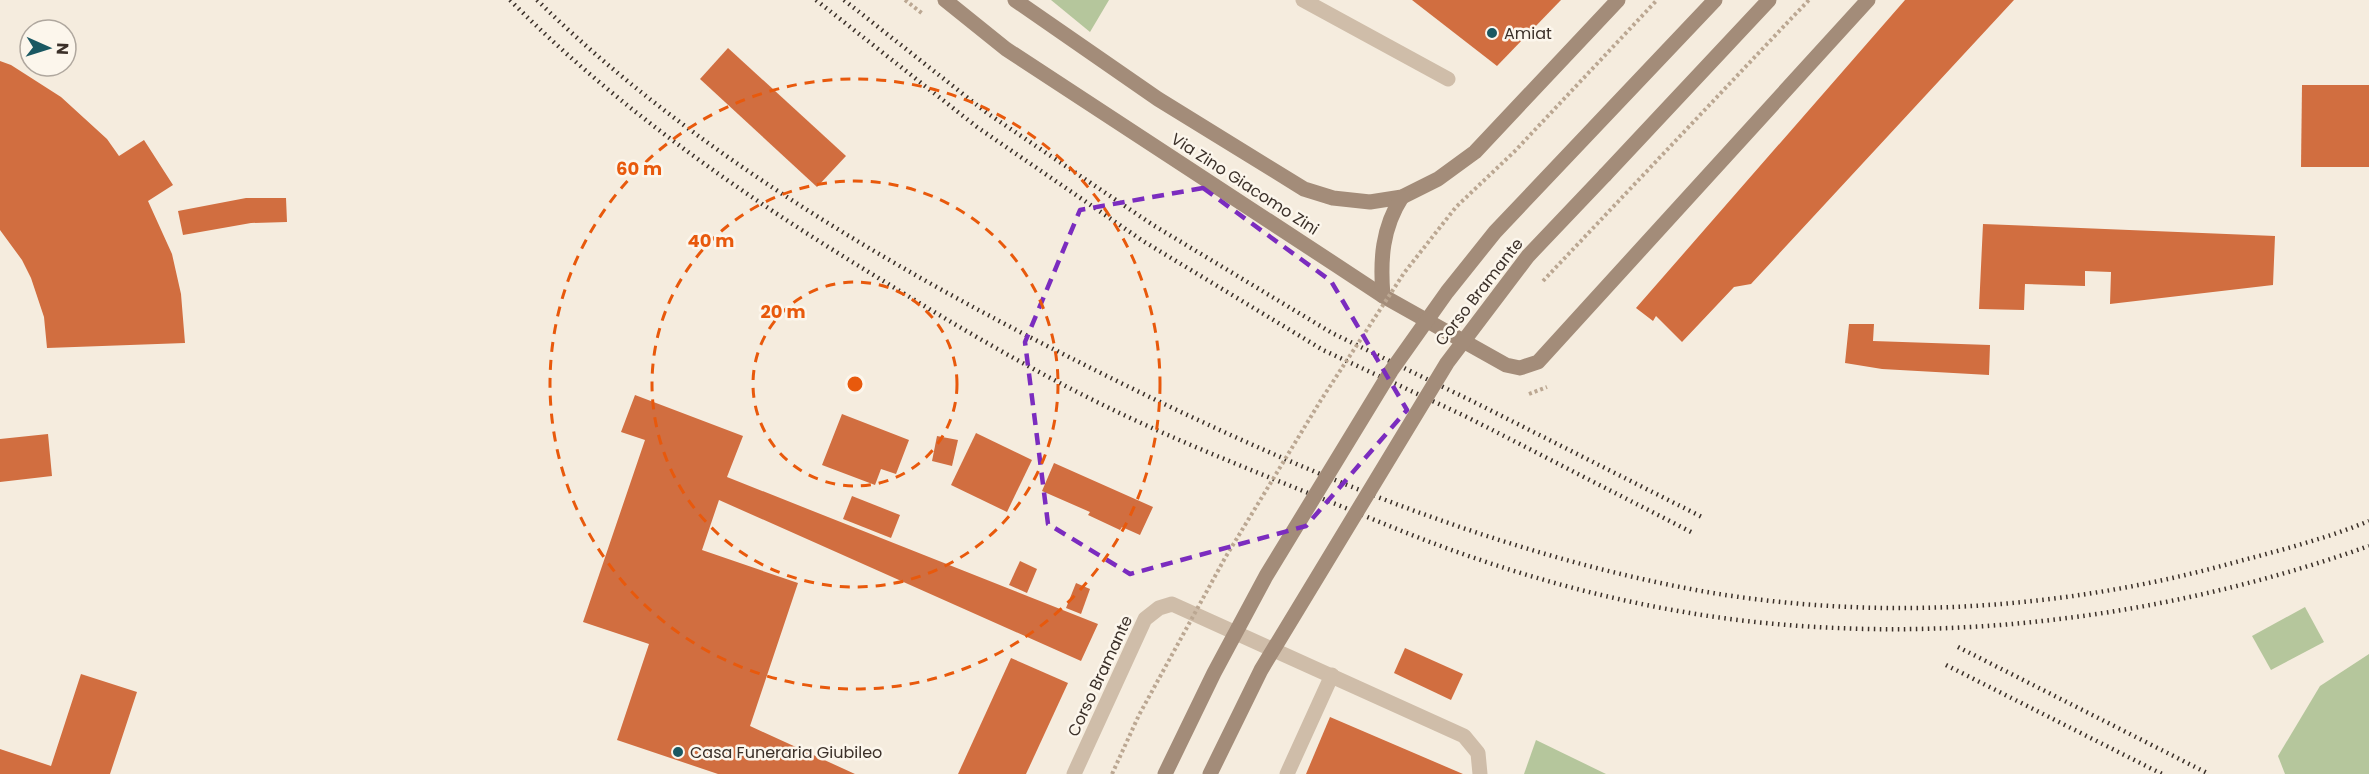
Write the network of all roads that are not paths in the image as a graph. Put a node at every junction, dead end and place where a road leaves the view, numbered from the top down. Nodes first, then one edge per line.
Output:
1 (945, 0) edge
2 (1015, 0) edge
3 (1303, 0) edge
4 (1618, 0) edge
5 (1715, 0) edge
6 (1769, 0) edge
7 (1868, 0) edge
8 (1448, 79) dead end
9 (1402, 196) junction
10 (1383, 296) junction
11 (1332, 675) junction
12 (1481, 772) edge
13 (1074, 774) edge
14 (1165, 774) edge
15 (1210, 774) edge
16 (1287, 774) edge

1 - 10 street, Via Zino Giacomo Zini
2 - 9 street, Via Zino Giacomo Zini
3 - 8 street
4 - 9 street
5 - 14 street, Corso Bramante, bridge
6 - 15 street, Corso Bramante, bridge
7 - 10 street, Via Zino Giacomo Zini
9 - 10 street
11 - 12 street, Corso Bramante
11 - 13 street, Corso Bramante
11 - 16 street

